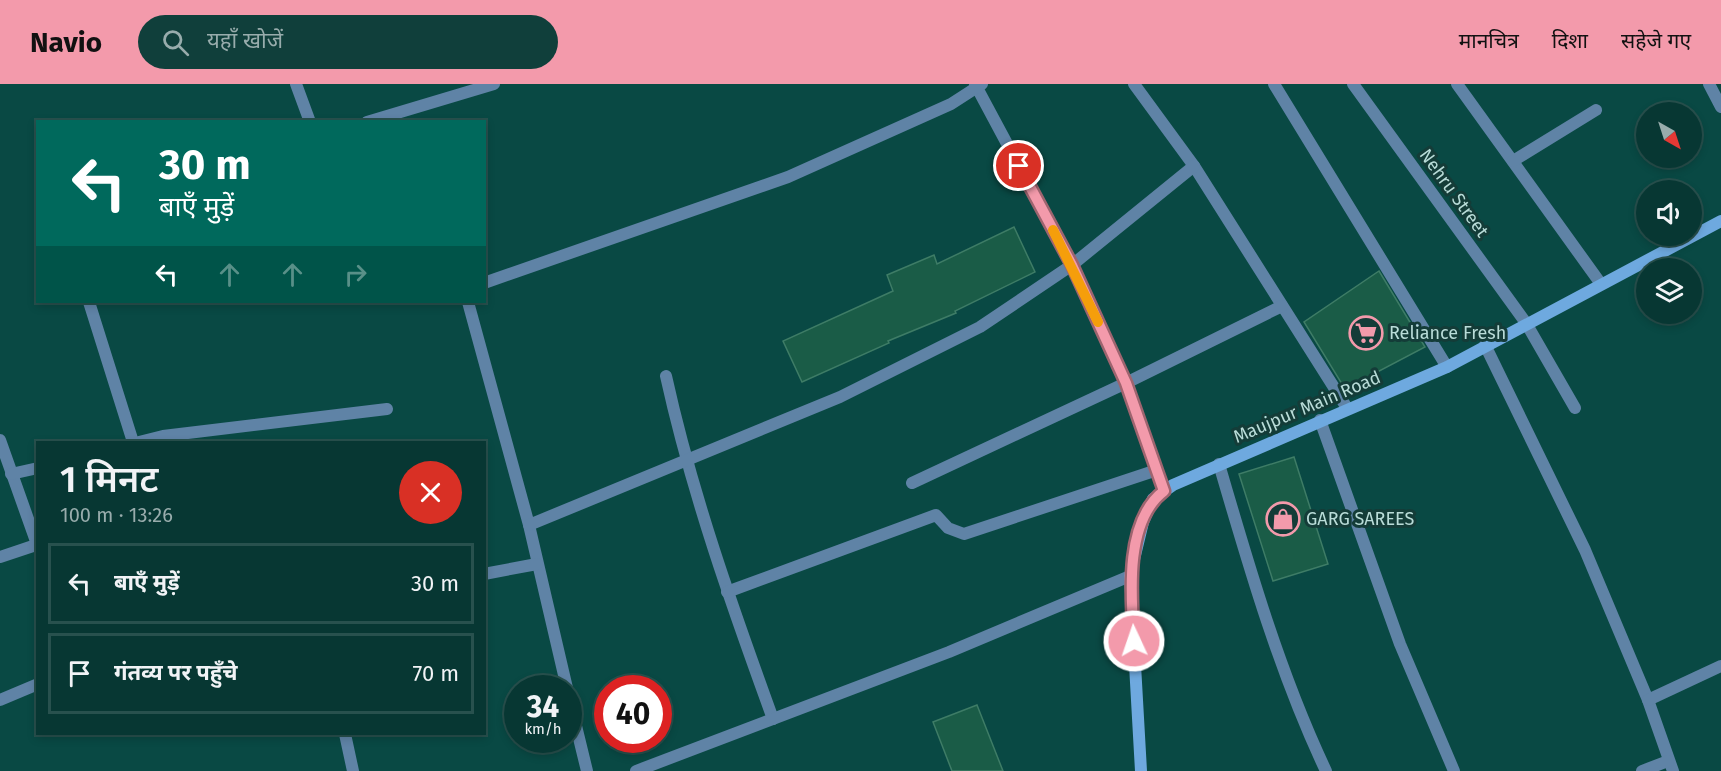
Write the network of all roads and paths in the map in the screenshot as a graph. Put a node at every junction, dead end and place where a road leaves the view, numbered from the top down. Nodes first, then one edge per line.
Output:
1 (296, 84) edge
2 (494, 84) edge
3 (1134, 84) edge
4 (1274, 84) edge
5 (1353, 84) edge
6 (1709, 84) edge
7 (977, 85) edge
8 (1461, 85) edge
9 (1721, 107) edge
10 (1596, 110) dead end
11 (309, 120) edge
12 (374, 120) edge
13 (1513, 161) junction
14 (1194, 166) junction
15 (1721, 221) edge
16 (1072, 265) junction
17 (486, 282) edge
18 (1601, 284) junction
19 (89, 303) edge
20 (468, 303) edge
21 (1282, 306) junction
22 (1526, 323) junction
23 (1485, 345) junction
24 (1446, 367) junction
25 (666, 376) dead end
26 (1126, 383) junction
27 (1347, 408) junction
28 (1575, 408) dead end
29 (387, 409) dead end
30 (1320, 420) junction
31 (0, 440) edge
32 (133, 441) edge
33 (143, 441) edge
34 (685, 460) junction
35 (1220, 464) junction
36 (36, 468) edge
37 (1157, 470) junction
38 (11, 474) junction
39 (912, 483) dead end
40 (1164, 491) junction
41 (529, 525) junction
42 (36, 543) edge
43 (36, 546) edge
44 (0, 557) edge
45 (537, 564) junction
46 (486, 574) edge
47 (1130, 576) junction
48 (727, 592) junction
49 (1721, 666) edge
50 (564, 675) edge
51 (36, 685) edge
52 (0, 700) edge
53 (1648, 700) junction
54 (773, 718) junction
55 (345, 735) edge
56 (582, 750) edge
57 (1670, 766) edge
58 (353, 771) edge
59 (587, 771) edge
60 (636, 771) edge
61 (1141, 771) edge
62 (1326, 771) edge
63 (1454, 771) edge
64 (1642, 771) edge

1 - 11 street
2 - 12 street
3 - 14 street
4 - 24 street
5 - 22 street, Nehru Street
6 - 9 street
7 - 16 street
7 - 17 street
8 - 13 street
10 - 13 street
13 - 18 street
14 - 16 street
14 - 21 street
15 - 18 street, Maujpur Main Road
16 - 26 street
16 - 34 street
18 - 22 street, Maujpur Main Road
19 - 32 street
20 - 41 street
21 - 26 street
21 - 27 street
22 - 23 street, Maujpur Main Road
22 - 28 street, Nehru Street
23 - 24 street, Maujpur Main Road
23 - 53 street
24 - 27 street, Maujpur Main Road
25 - 34 street
26 - 37 street
26 - 39 street
27 - 30 street, Maujpur Main Road
29 - 33 street
30 - 35 street, Maujpur Main Road
30 - 63 street
31 - 38 street
34 - 41 street
34 - 48 street
35 - 40 street, Maujpur Main Road
35 - 62 street
36 - 38 street
37 - 40 street
37 - 48 street
38 - 42 street
40 - 47 street, Maujpur Main Road
41 - 45 street
43 - 44 street
45 - 46 street
45 - 50 street
47 - 54 street
47 - 61 street, Maujpur Main Road
48 - 54 street
49 - 53 street
51 - 52 street
53 - 57 street
54 - 60 street
55 - 58 street
56 - 59 street
57 - 64 street

